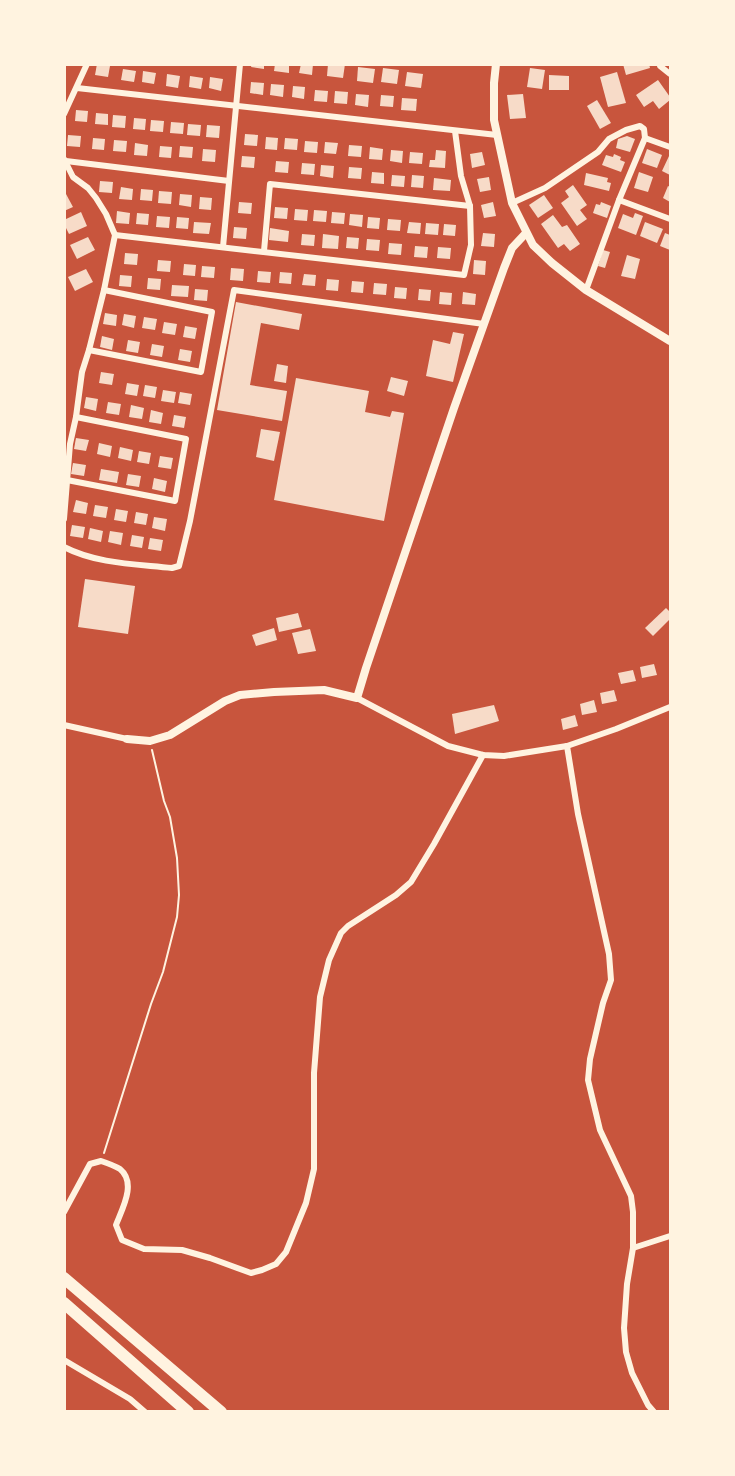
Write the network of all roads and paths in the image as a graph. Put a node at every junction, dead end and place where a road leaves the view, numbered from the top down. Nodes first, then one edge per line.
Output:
1 (87, 64) edge
2 (240, 64) edge
3 (496, 64) edge
4 (660, 64) edge
5 (670, 74) edge
6 (77, 88) junction
7 (236, 106) junction
8 (64, 114) edge
9 (455, 131) junction
10 (498, 135) junction
11 (645, 138) junction
12 (670, 147) edge
13 (65, 160) edge
14 (229, 181) junction
15 (619, 200) junction
16 (512, 203) junction
17 (470, 206) junction
18 (670, 219) edge
19 (526, 233) junction
20 (115, 235) junction
21 (223, 247) junction
22 (264, 251) junction
23 (104, 290) junction
24 (586, 290) junction
25 (484, 324) junction
26 (670, 341) edge
27 (89, 350) junction
28 (76, 417) junction
29 (67, 480) junction
30 (64, 519) edge
31 (64, 547) edge
32 (357, 698) junction
33 (670, 708) edge
34 (64, 725) edge
35 (127, 739) joint
36 (150, 741) junction
37 (567, 746) junction
38 (483, 755) junction
39 (102, 1161) junction
40 (64, 1212) edge
41 (670, 1236) edge
42 (633, 1248) junction
43 (64, 1278) edge
44 (64, 1303) edge
45 (64, 1360) edge
46 (145, 1412) edge
47 (188, 1412) edge
48 (221, 1412) edge
49 (654, 1412) edge

1 - 6 street
2 - 7 street
3 - 10 street
4 - 5 street
6 - 7 street
6 - 8 street
7 - 9 street
7 - 14 street
9 - 10 street
9 - 17 street
10 - 16 street
11 - 12 street
11 - 15 street
11 - 16 street
13 - 14 street
13 - 20 street
14 - 21 street
15 - 18 street
15 - 24 street
16 - 19 street
17 - 22 street
17 - 22 street
19 - 24 street
19 - 25 street
20 - 21 street
20 - 23 street
21 - 22 street
23 - 27 street
23 - 27 street
24 - 26 street
25 - 31 street
25 - 32 street
27 - 28 street
28 - 29 street
28 - 29 street
29 - 30 street
32 - 36 street
32 - 38 street
33 - 37 street
34 - 35 street
35 - 36 street
36 - 39 path
37 - 38 street
37 - 42 street
38 - 39 street
39 - 40 street
41 - 42 street
42 - 49 street
43 - 48 highway
44 - 47 highway
45 - 46 street

